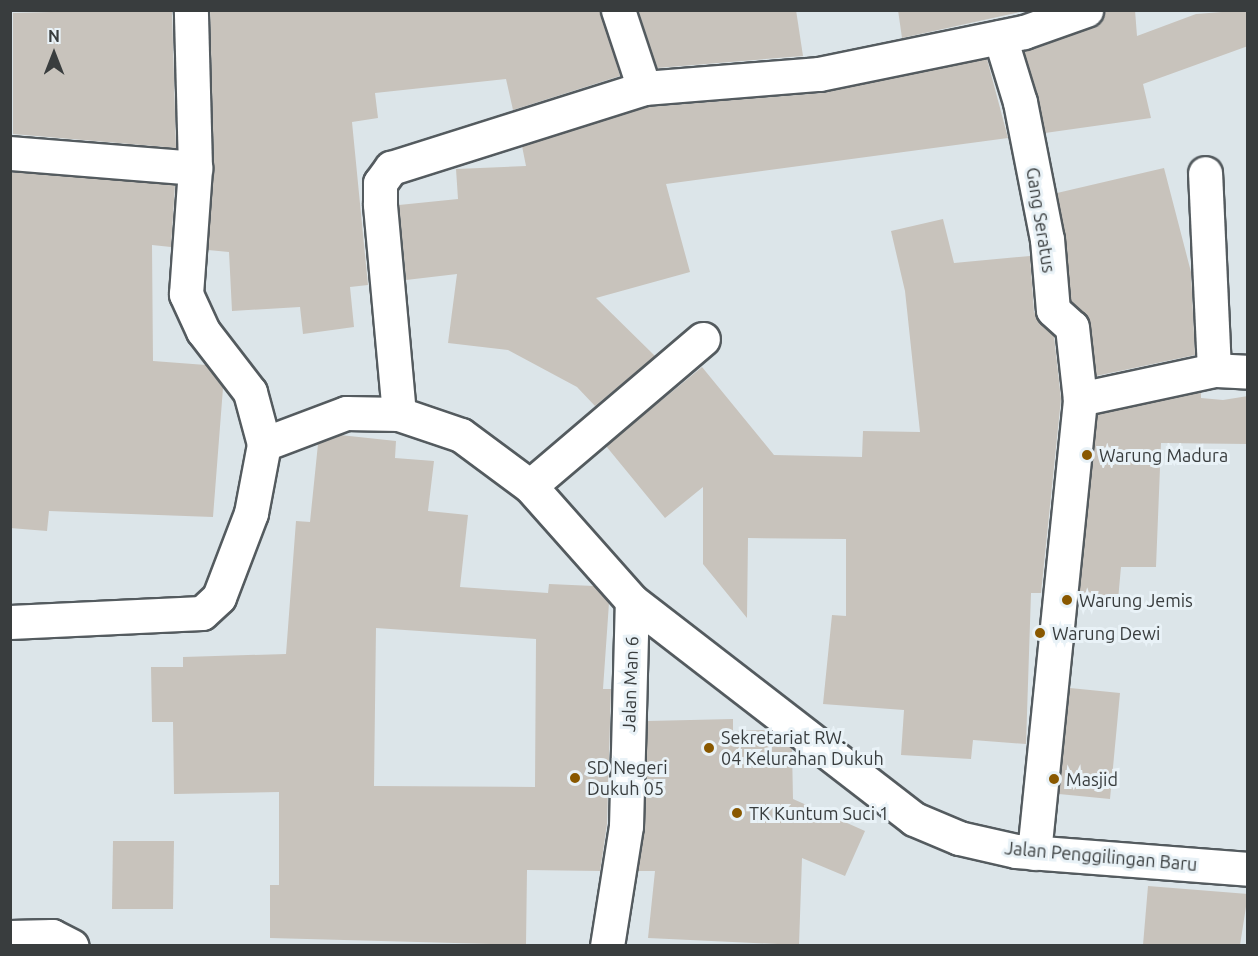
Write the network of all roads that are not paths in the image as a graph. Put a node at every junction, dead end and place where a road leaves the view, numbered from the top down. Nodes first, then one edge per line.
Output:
1 (191, 10) edge
2 (618, 10) edge
3 (1086, 10) edge
4 (1000, 37) junction
5 (644, 88) junction
6 (10, 153) edge
7 (195, 168) junction
8 (1205, 173) dead end
9 (703, 339) dead end
10 (1214, 370) junction
11 (1248, 372) edge
12 (1080, 399) junction
13 (399, 414) junction
14 (264, 444) junction
15 (530, 486) junction
16 (632, 601) junction
17 (10, 622) edge
18 (1034, 853) junction
19 (1248, 869) edge
20 (10, 937) edge
21 (72, 945) edge
22 (607, 945) edge

1 - 7 street
2 - 5 street
3 - 4 street
4 - 5 street
4 - 12 street, Gang Seratus
5 - 13 street
6 - 7 street
7 - 14 street
8 - 10 street
9 - 15 street
10 - 11 street
10 - 12 street
12 - 18 street, Gang Seratus
13 - 14 street, Jalan Penggilingan Baru
13 - 15 street, Jalan Penggilingan Baru
14 - 17 street
15 - 16 street, Jalan Penggilingan Baru
16 - 18 street, Jalan Penggilingan Baru
16 - 22 street, Jalan Man 6
18 - 19 street, Jalan Penggilingan Baru
20 - 21 street

